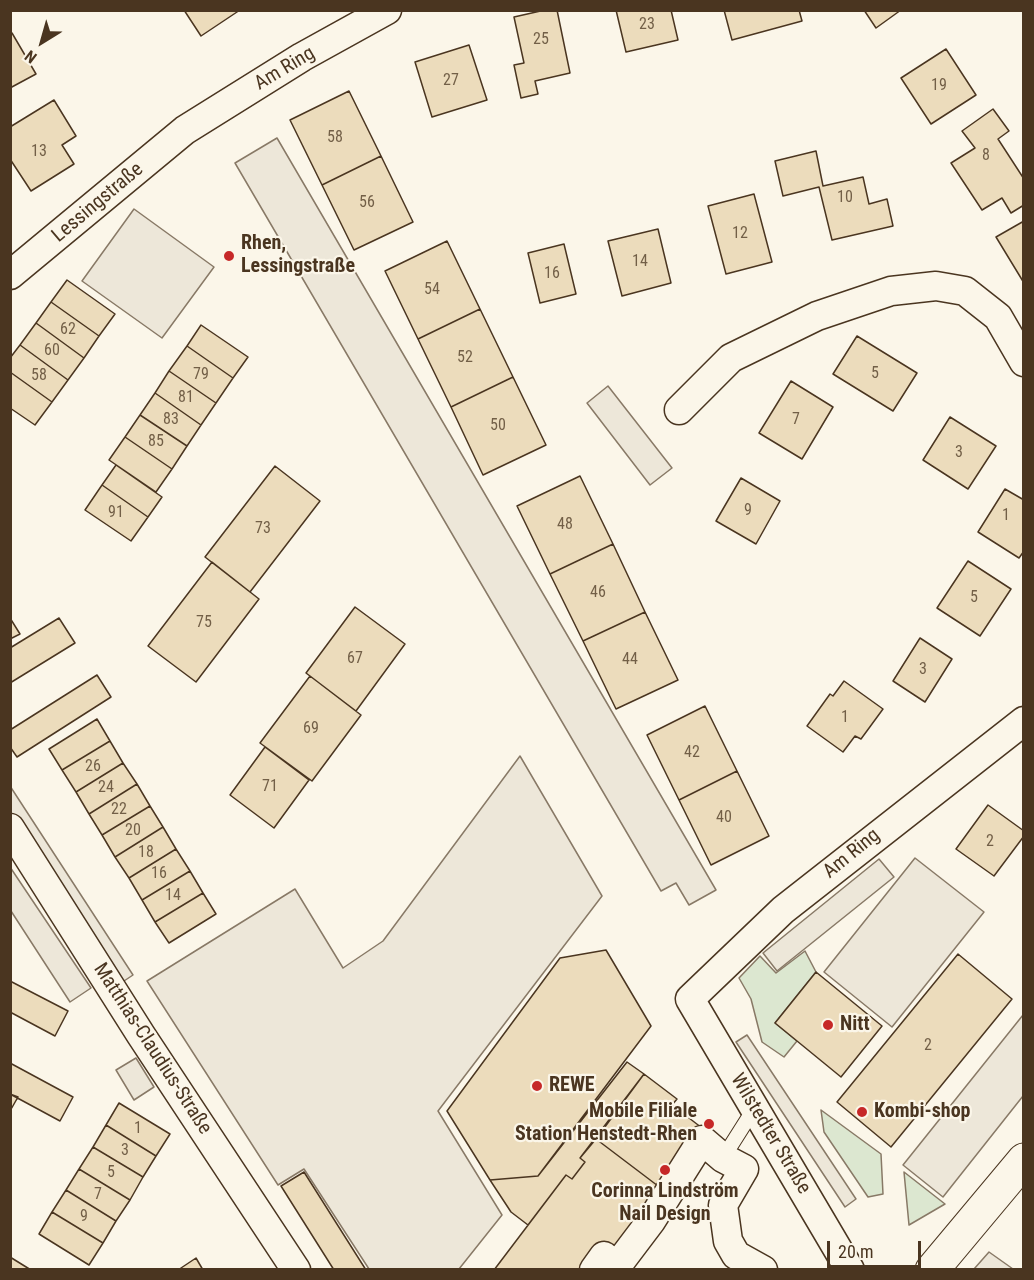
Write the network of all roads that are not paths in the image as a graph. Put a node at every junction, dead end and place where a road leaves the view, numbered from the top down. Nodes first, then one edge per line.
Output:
1 (387, 10) edge
2 (185, 130) joint
3 (10, 275) edge
4 (1023, 362) edge
5 (679, 411) dead end
6 (1023, 721) edge
7 (10, 828) edge
8 (690, 999) joint
9 (754, 1109) junction
10 (723, 1158) junction
11 (1023, 1160) edge
12 (296, 1269) edge
13 (594, 1269) edge
14 (763, 1269) edge
15 (850, 1269) edge
16 (932, 1269) edge

1 - 2 street, Am Ring
2 - 3 street, Lessingstraße
4 - 5 street
6 - 8 street, Am Ring
7 - 12 street, Matthias-Claudius-Straße
8 - 9 street, Wilstedter Straße
9 - 10 lane
9 - 15 street, Wilstedter Straße
10 - 13 street
10 - 14 street
11 - 16 street

